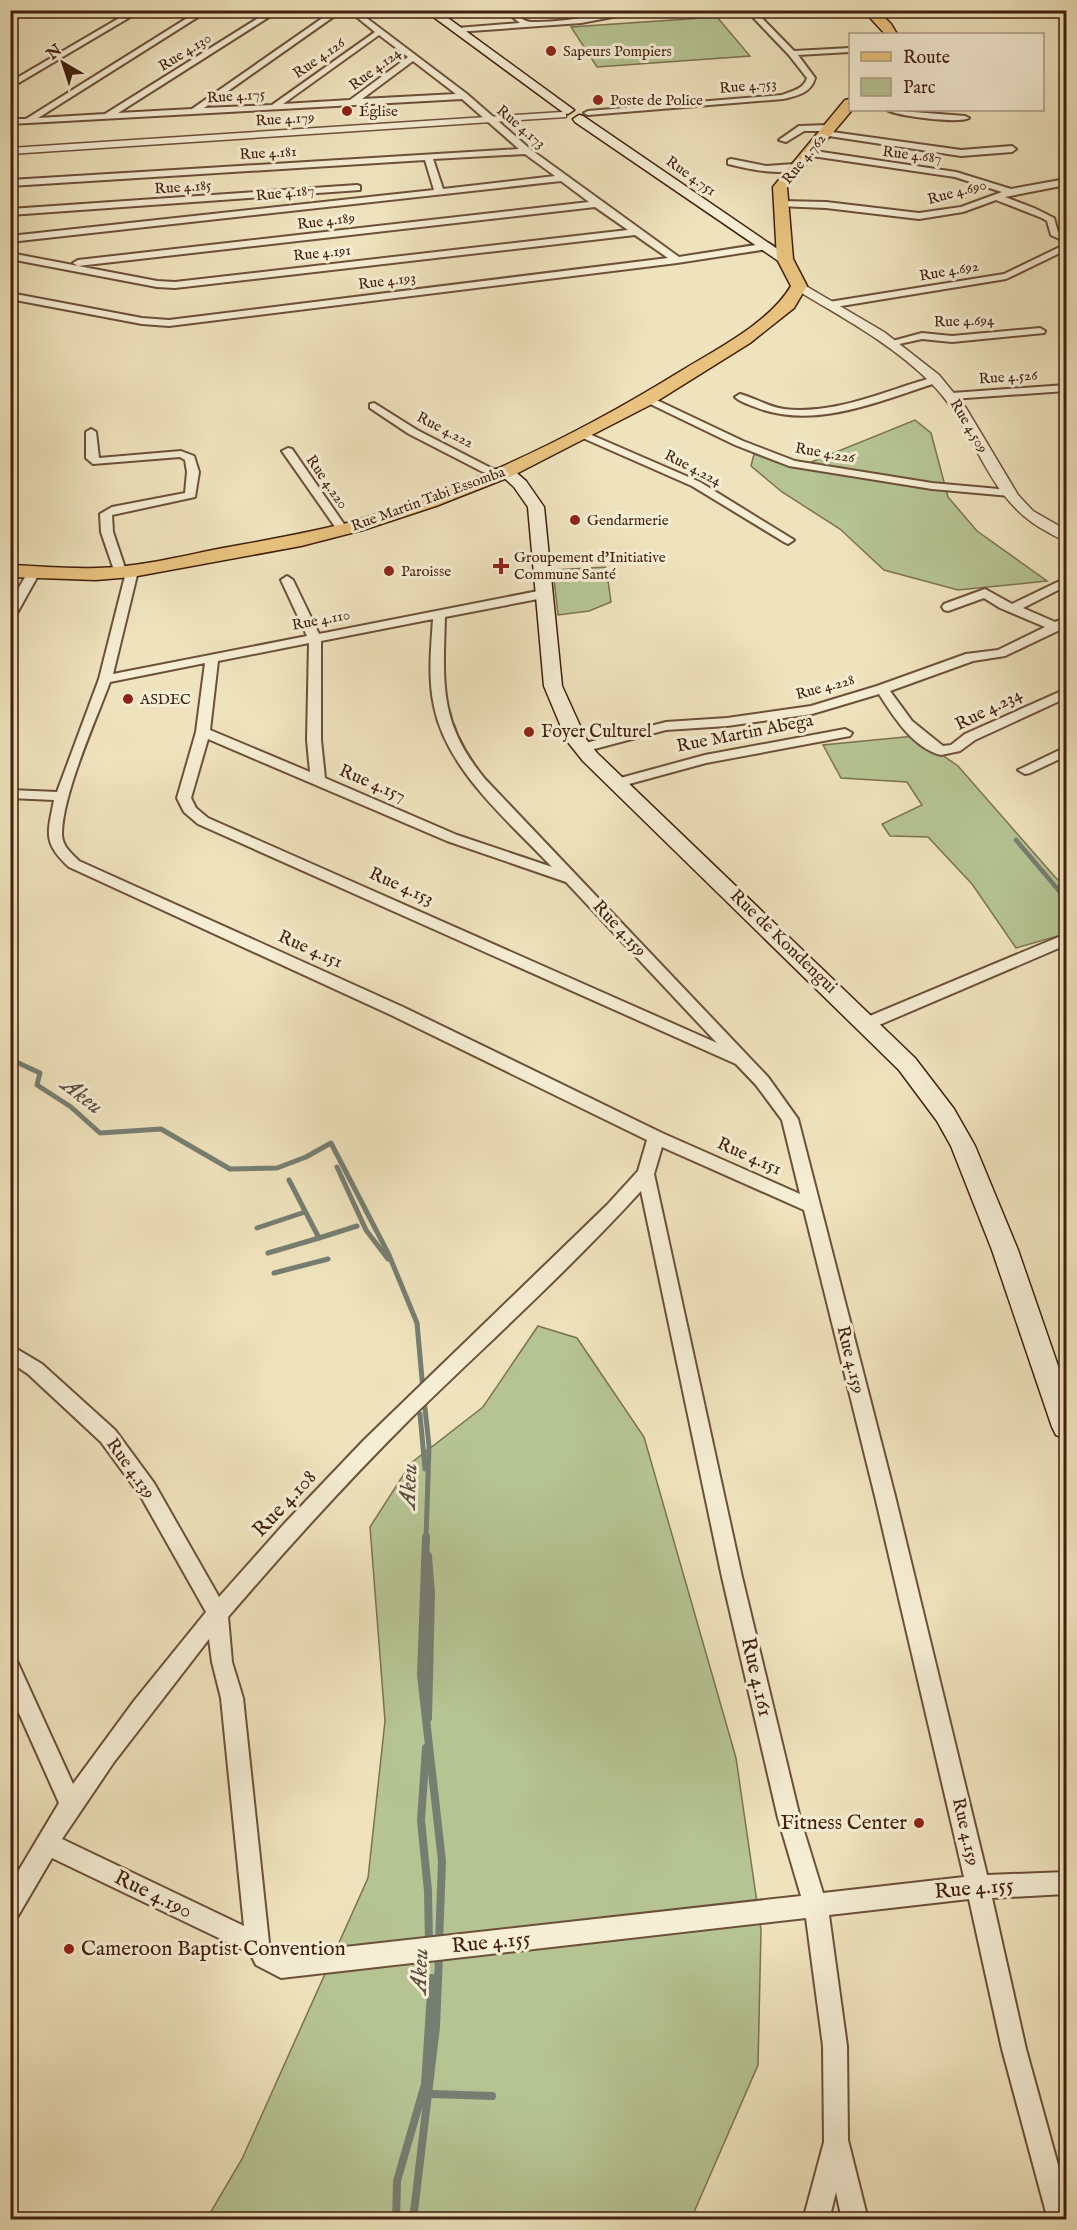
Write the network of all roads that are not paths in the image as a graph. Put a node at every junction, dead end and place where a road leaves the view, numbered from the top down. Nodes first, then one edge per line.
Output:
1 (139, 10) edge
2 (206, 10) edge
3 (277, 10) edge
4 (340, 10) edge
5 (351, 10) edge
6 (429, 10) edge
7 (506, 10) edge
8 (569, 10) edge
9 (749, 10) edge
10 (869, 10) edge
11 (643, 11) edge
12 (581, 21) junction
13 (527, 25) junction
14 (457, 30) junction
15 (379, 32) junction
16 (890, 33) edge
17 (849, 50) edge
18 (792, 53) junction
19 (414, 57) junction
20 (10, 86) edge
21 (464, 96) junction
22 (353, 102) junction
23 (849, 105) edge
24 (275, 107) junction
25 (898, 111) edge
26 (195, 112) junction
27 (565, 113) junction
28 (108, 116) junction
29 (584, 116) junction
30 (965, 118) dead end
31 (27, 121) junction
32 (492, 121) junction
33 (10, 122) edge
34 (827, 131) junction
35 (783, 140) dead end
36 (1012, 148) dead end
37 (10, 151) edge
38 (527, 151) junction
39 (808, 153) junction
40 (429, 157) junction
41 (731, 162) dead end
42 (795, 167) junction
43 (354, 175) junction
44 (562, 178) junction
45 (1066, 182) edge
46 (10, 183) edge
47 (438, 191) junction
48 (1011, 192) junction
49 (995, 197) junction
50 (361, 200) junction
51 (597, 204) junction
52 (781, 204) junction
53 (10, 212) edge
54 (637, 232) junction
55 (10, 239) edge
56 (1066, 239) edge
57 (768, 246) junction
58 (1066, 247) edge
59 (10, 256) edge
60 (785, 259) junction
61 (678, 260) junction
62 (59, 266) junction
63 (800, 286) junction
64 (10, 296) edge
65 (829, 305) junction
66 (1040, 331) dead end
67 (890, 343) junction
68 (935, 380) junction
69 (1066, 388) edge
70 (952, 396) junction
71 (740, 398) dead end
72 (648, 399) junction
73 (374, 406) dead end
74 (92, 432) dead end
75 (580, 433) junction
76 (288, 451) dead end
77 (506, 472) junction
78 (1010, 493) junction
79 (342, 529) junction
80 (1066, 536) edge
81 (788, 540) dead end
82 (10, 572) edge
83 (34, 572) junction
84 (127, 572) junction
85 (287, 580) dead end
86 (1066, 582) edge
87 (543, 594) junction
88 (948, 607) dead end
89 (1014, 608) junction
90 (10, 615) edge
91 (439, 615) junction
92 (1062, 625) edge
93 (315, 639) junction
94 (212, 658) junction
95 (105, 679) junction
96 (882, 689) junction
97 (1066, 693) edge
98 (203, 732) junction
99 (845, 733) dead end
100 (583, 748) junction
101 (1066, 751) edge
102 (1025, 770) dead end
103 (318, 780) junction
104 (618, 783) junction
105 (10, 794) edge
106 (62, 796) junction
107 (573, 879) junction
108 (1066, 939) edge
109 (866, 1024) junction
110 (743, 1060) junction
111 (656, 1137) junction
112 (646, 1174) junction
113 (811, 1206) junction
114 (10, 1352) edge
115 (1066, 1427) edge
116 (217, 1613) junction
117 (10, 1668) edge
118 (71, 1805) junction
119 (48, 1845) junction
120 (1066, 1883) edge
121 (978, 1887) junction
122 (816, 1907) junction
123 (10, 1908) edge
124 (258, 1945) junction
125 (836, 2140) junction
126 (816, 2220) edge
127 (855, 2220) edge
128 (1061, 2220) edge

1 - 20 street
2 - 31 street
3 - 28 street, Rue 4.130
4 - 26 street
5 - 15 street, Rue 4.173
6 - 14 main road
7 - 13 street
8 - 12 street
9 - 18 street, Rue 4.753
10 - 16 main road
11 - 12 street
12 - 13 street
13 - 14 street
14 - 27 main road
15 - 19 street, Rue 4.173
15 - 24 street, Rue 4.126
17 - 18 street
18 - 29 street, Rue 4.753
19 - 21 street, Rue 4.173
19 - 22 street, Rue 4.124
21 - 22 street, Rue 4.175
21 - 32 street, Rue 4.173
22 - 24 street, Rue 4.175
23 - 34 main road, Rue 4.762
24 - 26 street, Rue 4.175
25 - 30 street
26 - 28 street, Rue 4.175
27 - 29 main road
27 - 32 street, Rue 4.179
28 - 31 street, Rue 4.175
29 - 57 main road, Rue 4.751
31 - 33 street, Rue 4.175
32 - 37 street, Rue 4.179
32 - 38 street, Rue 4.173
34 - 35 street
34 - 36 street
34 - 39 main road, Rue 4.762
38 - 40 street, Rue 4.181
38 - 44 street, Rue 4.173
39 - 42 main road, Rue 4.762
39 - 48 street, Rue 4.687
40 - 43 street, Rue 4.181
40 - 47 street
41 - 42 street
42 - 52 main road, Rue 4.762
43 - 46 street, Rue 4.181
43 - 50 street
43 - 53 street, Rue 4.185
44 - 47 street, Rue 4.187
44 - 51 street, Rue 4.173
45 - 48 street, Rue 4.690
47 - 50 street, Rue 4.187
48 - 49 street, Rue 4.690
49 - 52 street, Rue 4.690
49 - 56 street
50 - 55 street, Rue 4.187
51 - 54 street, Rue 4.173
51 - 62 street, Rue 4.189
52 - 60 main road, Rue 4.762
54 - 61 street, Rue 4.173
54 - 62 street, Rue 4.191
57 - 60 main road, Rue 4.751
57 - 61 street, Rue 4.193
58 - 65 street, Rue 4.692
59 - 62 street, Rue 4.191
60 - 63 main road
61 - 64 street, Rue 4.193
63 - 65 street, Rue 4.509
63 - 72 main road, Rue Martin Tabi Essomba
65 - 67 street, Rue 4.509
66 - 67 street, Rue 4.694
67 - 68 street, Rue 4.509
68 - 70 street, Rue 4.509
68 - 71 street
69 - 70 street, Rue 4.526
70 - 78 street, Rue 4.509
72 - 75 main road, Rue Martin Tabi Essomba
72 - 78 street, Rue 4.226
73 - 77 street, Rue 4.222
74 - 84 street
75 - 77 main road, Rue Martin Tabi Essomba
75 - 81 street, Rue 4.224
76 - 79 street, Rue 4.220
77 - 79 main road, Rue Martin Tabi Essomba
77 - 87 main road, Rue de Kondengui
78 - 80 street, Rue 4.509
79 - 84 main road, Rue Martin Tabi Essomba
82 - 83 main road, Rue Martin Tabi Essomba
83 - 84 main road, Rue Martin Tabi Essomba
83 - 90 street
84 - 95 street, Rue 4.151
85 - 93 street, Rue 4.157
86 - 89 street
87 - 91 street, Rue 4.110
87 - 100 main road, Rue de Kondengui
88 - 89 street
89 - 92 street
91 - 93 street, Rue 4.110
91 - 107 street, Rue 4.159
92 - 96 street, Rue 4.228
93 - 94 street, Rue 4.110
93 - 103 street, Rue 4.157
94 - 95 street, Rue 4.110
94 - 98 street, Rue 4.153
95 - 106 street, Rue 4.151
96 - 97 street, Rue 4.234
96 - 100 street, Rue 4.228
98 - 103 street
98 - 110 street, Rue 4.153
99 - 104 street, Rue Martin Abega
100 - 104 main road, Rue de Kondengui
101 - 102 street
103 - 107 street, Rue 4.157
104 - 109 main road, Rue de Kondengui
105 - 106 street
106 - 111 street, Rue 4.151
107 - 110 street, Rue 4.159
108 - 109 street
109 - 115 main road, Rue de Kondengui
110 - 113 street, Rue 4.159
111 - 112 street, Rue 4.161
111 - 113 street, Rue 4.151
112 - 116 street, Rue 4.108
112 - 122 street, Rue 4.161
113 - 121 street, Rue 4.159
114 - 116 street, Rue 4.139
116 - 118 street, Rue 4.108
116 - 124 street
117 - 118 street
118 - 119 street, Rue 4.108
119 - 123 street, Rue 4.108
119 - 124 street, Rue 4.190
120 - 121 street, Rue 4.155
121 - 122 street, Rue 4.155
121 - 128 street, Rue 4.159
122 - 124 street, Rue 4.155
122 - 125 street, Rue 4.161
125 - 126 street
125 - 127 street, Rue 4.161

